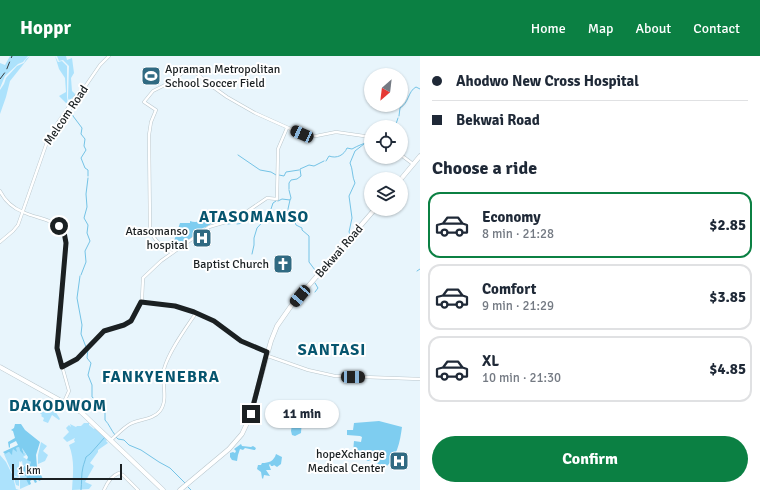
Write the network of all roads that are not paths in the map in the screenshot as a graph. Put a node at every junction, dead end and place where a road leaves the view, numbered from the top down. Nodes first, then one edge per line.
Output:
1 (108, 56) edge
2 (289, 128) junction
3 (364, 136) edge
4 (420, 157) edge
5 (408, 160) edge
6 (413, 164) junction
7 (407, 172) edge
8 (408, 172) edge
9 (0, 191) edge
10 (23, 212) junction
11 (370, 216) edge
12 (0, 242) edge
13 (172, 253) junction
14 (141, 302) junction
15 (196, 313) junction
16 (268, 354) junction
17 (0, 367) edge
18 (62, 367) junction
19 (420, 379) edge
20 (64, 402) junction
21 (110, 440) junction
22 (104, 490) edge
23 (138, 490) edge
24 (163, 490) edge
25 (181, 490) edge

1 - 10 street, Melcom Road
2 - 3 street
2 - 13 street
2 - 13 street
4 - 6 highway
4 - 8 highway
5 - 6 street
6 - 7 highway
9 - 10 street
10 - 12 street, Melcom Road
10 - 18 street
11 - 16 highway, Bekwai Road
13 - 14 street
14 - 15 street
14 - 18 street
15 - 16 street
15 - 21 street
16 - 19 street
16 - 25 highway, Bekwai Road
17 - 20 highway
18 - 20 street
20 - 21 highway
21 - 24 highway
22 - 23 street

